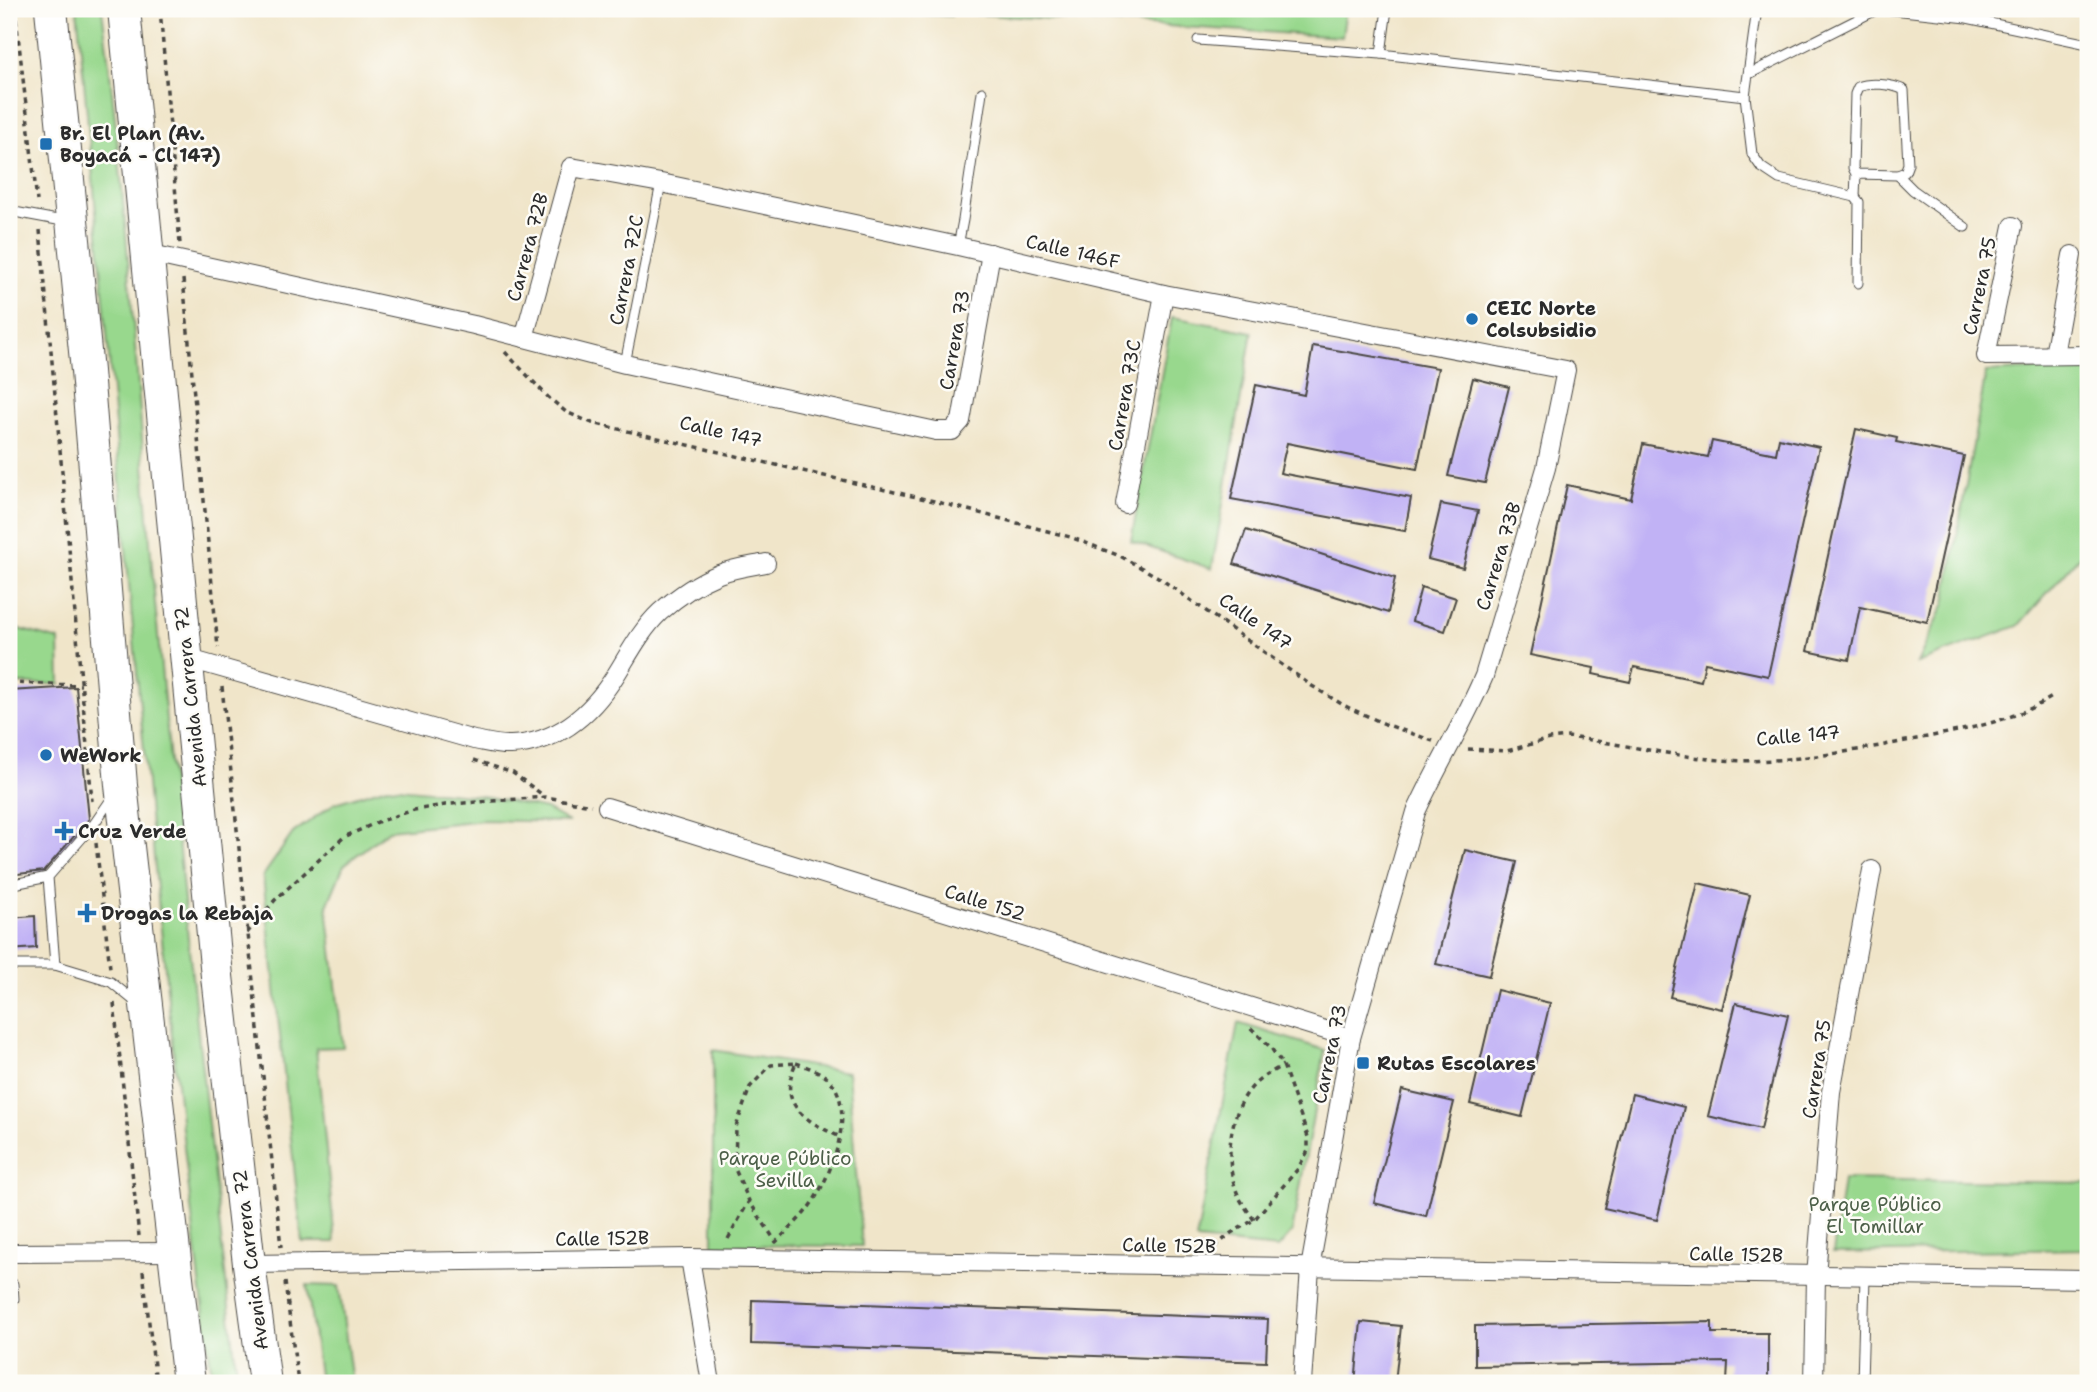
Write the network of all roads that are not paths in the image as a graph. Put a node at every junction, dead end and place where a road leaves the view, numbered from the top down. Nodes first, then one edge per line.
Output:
1 (51, 9) edge
2 (124, 9) edge
3 (1387, 9) edge
4 (1757, 9) edge
5 (1881, 9) edge
6 (1198, 40) dead end
7 (2082, 43) dead end
8 (1381, 54) junction
9 (1749, 74) junction
10 (982, 92) dead end
11 (1745, 96) junction
12 (571, 167) joint
13 (1856, 174) junction
14 (1898, 175) junction
15 (661, 183) junction
16 (1855, 197) junction
17 (9, 211) edge
18 (73, 223) junction
19 (2013, 226) dead end
20 (1965, 227) dead end
21 (958, 246) junction
22 (147, 253) junction
23 (991, 253) junction
24 (2072, 255) dead end
25 (1858, 283) dead end
26 (1164, 293) junction
27 (524, 338) junction
28 (2054, 355) junction
29 (2088, 355) edge
30 (625, 364) junction
31 (1566, 370) joint
32 (1125, 504) dead end
33 (766, 562) dead end
34 (186, 658) junction
35 (1449, 747) joint
36 (121, 785) junction
37 (607, 807) road end
38 (1872, 870) dead end
39 (48, 877) junction
40 (9, 885) edge
41 (9, 965) edge
42 (55, 965) junction
43 (148, 1011) junction
44 (1351, 1038) junction
45 (173, 1252) junction
46 (9, 1253) edge
47 (690, 1258) junction
48 (249, 1264) junction
49 (1310, 1268) junction
50 (1816, 1276) junction
51 (1865, 1277) junction
52 (2088, 1279) edge
53 (13, 1284) dead end
54 (14, 1299) dead end
55 (189, 1383) edge
56 (265, 1383) edge
57 (711, 1383) edge
58 (1302, 1383) edge
59 (1814, 1383) edge
60 (1862, 1383) edge

1 - 18 highway
2 - 22 highway, Avenida Carrera 72
3 - 8 lane
4 - 9 lane
5 - 7 lane
5 - 9 lane
6 - 8 lane
8 - 11 lane
9 - 11 lane
10 - 21 lane
11 - 16 lane
12 - 15 street, Calle 146F
12 - 27 street, Carrera 72B
13 - 14 lane
13 - 14 lane
13 - 16 lane
14 - 20 lane
15 - 21 street, Calle 146F
15 - 30 lane, Carrera 72C
16 - 25 lane
17 - 18 lane
18 - 36 highway
19 - 28 street, Carrera 75
21 - 23 street, Calle 146F
22 - 27 street
22 - 34 highway, Avenida Carrera 72
23 - 26 street, Calle 146F
23 - 30 street, Carrera 73
24 - 28 street
26 - 31 street, Calle 146F
26 - 32 street, Carrera 73C
27 - 30 street
28 - 29 street
31 - 35 street, Carrera 73B
33 - 34 street
34 - 48 highway, Avenida Carrera 72
35 - 44 street, Carrera 73
36 - 39 lane
36 - 43 highway
37 - 44 street, Calle 152
38 - 50 street, Carrera 75
39 - 40 lane
39 - 42 lane
41 - 42 lane
42 - 43 lane
43 - 45 highway
44 - 49 street, Carrera 73
45 - 46 street
45 - 55 highway
47 - 48 street, Calle 152B
47 - 49 street, Calle 152B
47 - 57 street
48 - 56 highway, Avenida Carrera 72
49 - 50 street, Calle 152B
49 - 58 street, Carrera 73
50 - 51 street, Calle 152B
50 - 59 street, Carrera 75
51 - 52 street, Calle 152B
51 - 60 lane
53 - 54 lane

